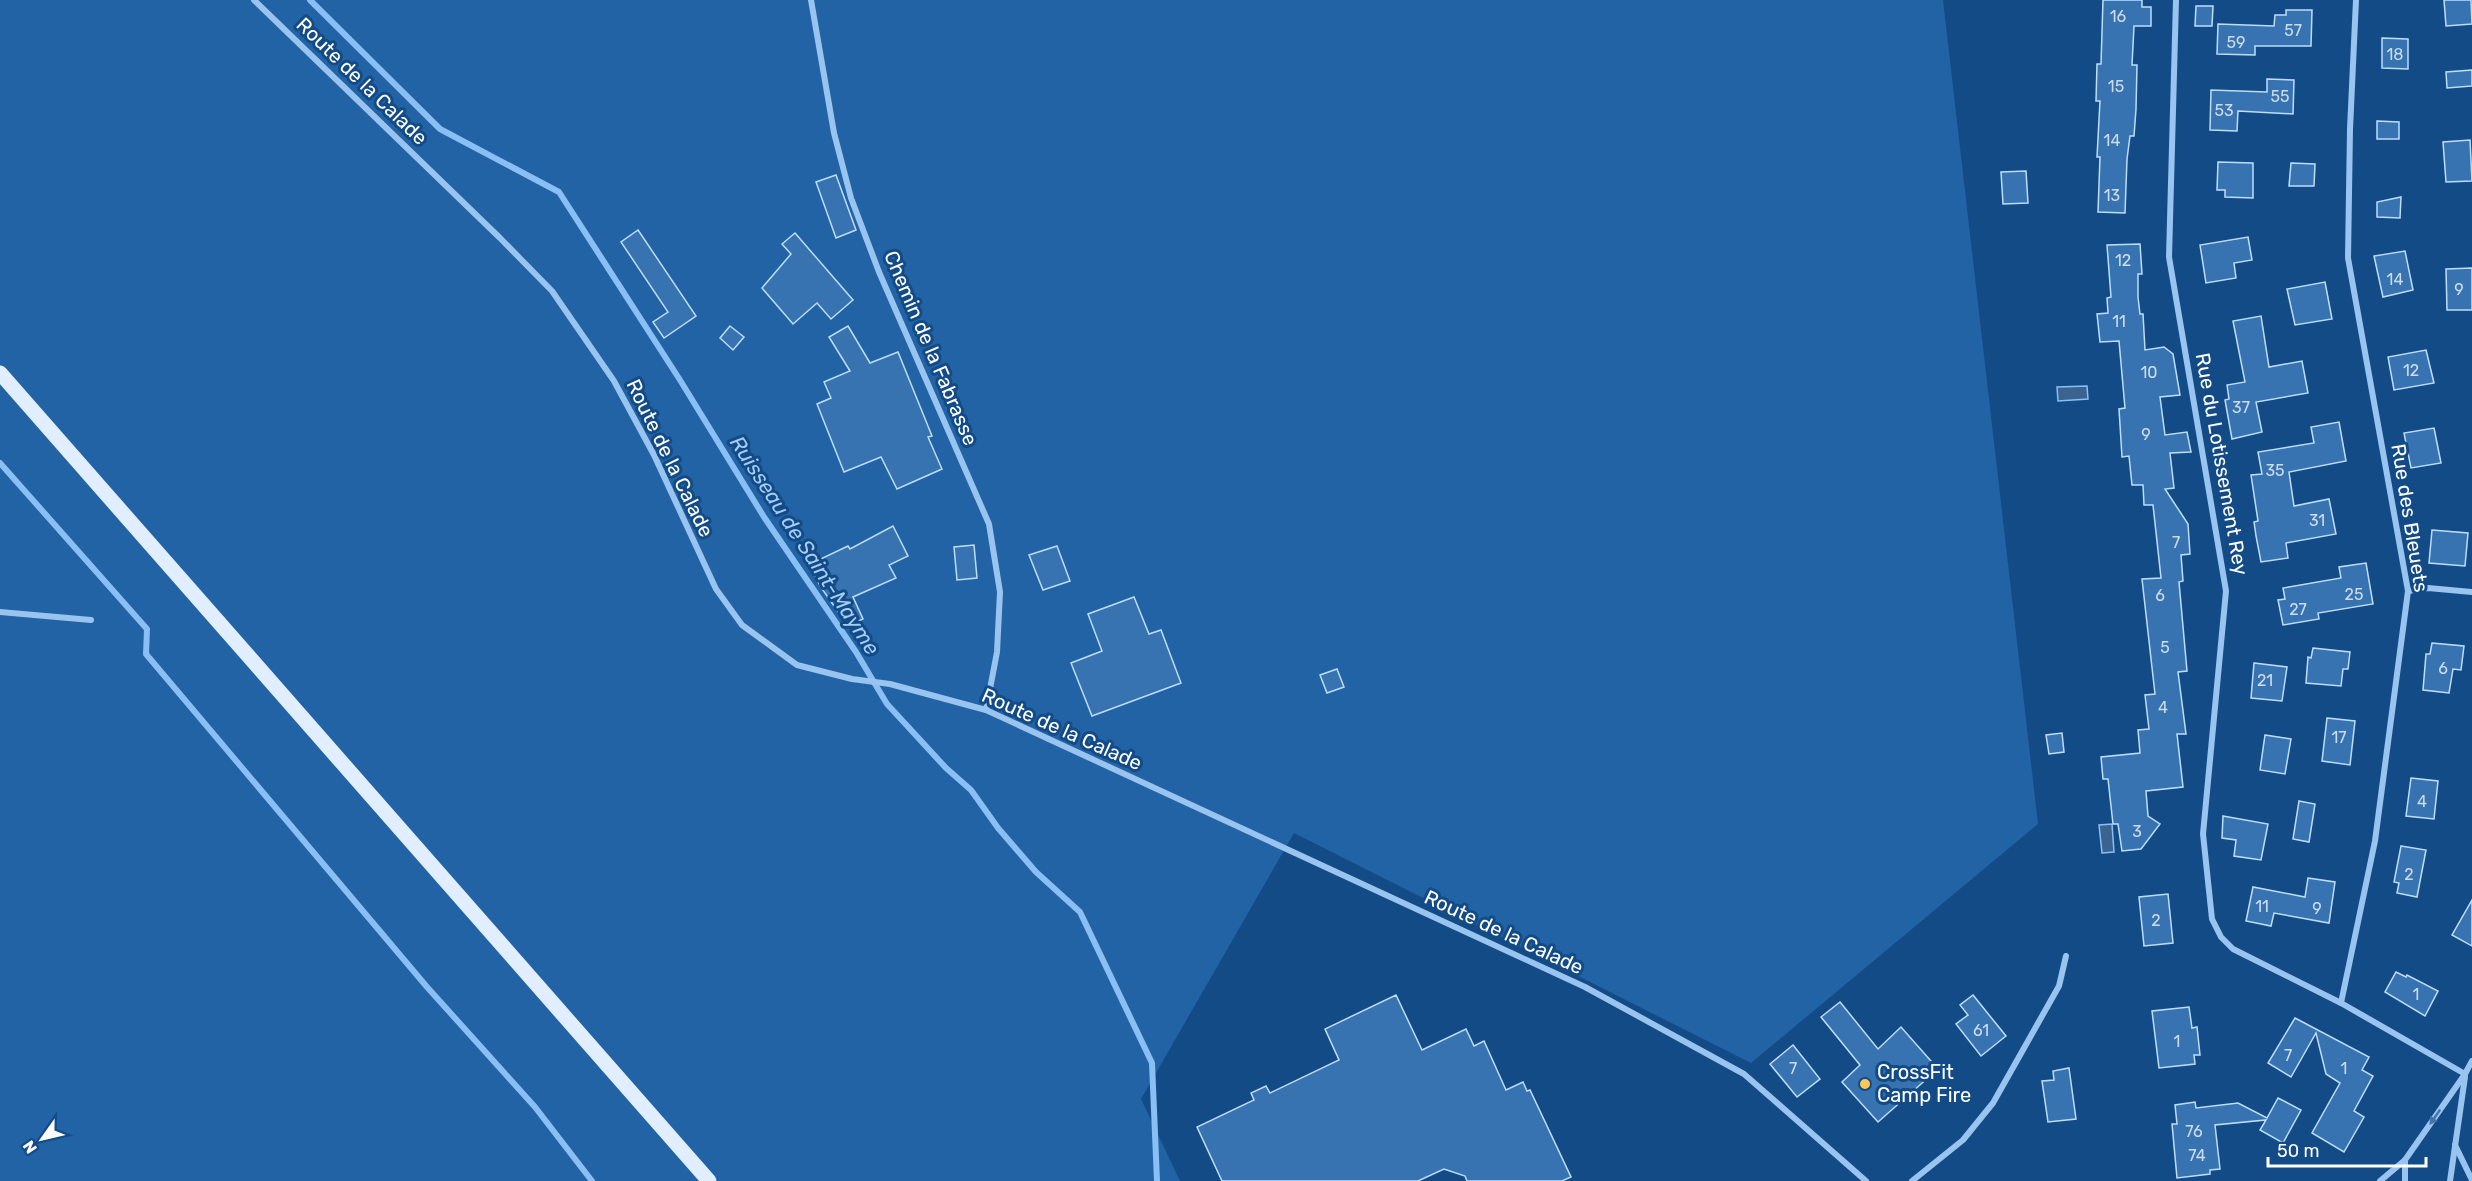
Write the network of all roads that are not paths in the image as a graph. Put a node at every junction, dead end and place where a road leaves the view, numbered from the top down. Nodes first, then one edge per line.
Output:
1 (254, 0) edge
2 (811, 0) edge
3 (2176, 0) edge
4 (2356, 0) edge
5 (0, 373) edge
6 (2408, 591) junction
7 (2472, 592) edge
8 (0, 612) edge
9 (92, 620) dead end
10 (986, 710) junction
11 (2066, 956) dead end
12 (2341, 1003) junction
13 (2472, 1061) edge
14 (2465, 1074) junction
15 (2455, 1144) junction
16 (2405, 1160) junction
17 (2472, 1180) edge
18 (709, 1181) edge
19 (1866, 1181) edge
20 (1912, 1181) edge
21 (2380, 1181) edge
22 (2405, 1181) edge
23 (2450, 1181) edge

1 - 10 street, Route de la Calade
2 - 10 street, Chemin de la Fabrasse
3 - 12 street, Rue du Lotissement Rey
4 - 6 street, Rue des Bleuets
5 - 18 main road
6 - 7 street
6 - 12 street, Rue des Bleuets
8 - 9 street
10 - 19 street, Route de la Calade
11 - 20 street
12 - 14 street
13 - 14 street
14 - 15 street
14 -> 16 street
15 - 17 street
15 - 23 street
16 - 21 street
16 - 22 street

